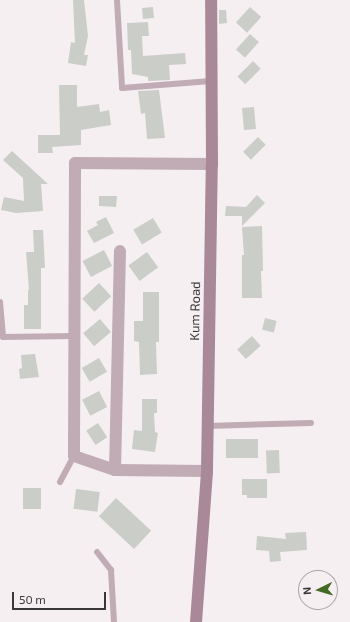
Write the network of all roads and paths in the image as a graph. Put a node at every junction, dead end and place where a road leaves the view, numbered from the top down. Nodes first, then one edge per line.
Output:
1 (117, 0) edge
2 (211, 0) edge
3 (211, 81) junction
4 (212, 164) junction
5 (120, 250) dead end
6 (0, 302) edge
7 (75, 336) junction
8 (311, 423) dead end
9 (207, 426) junction
10 (74, 456) junction
11 (115, 470) junction
12 (207, 472) junction
13 (60, 482) dead end
14 (98, 552) dead end
15 (114, 622) edge
16 (196, 622) edge

1 - 3 lane
2 - 3 street, Kum Road
3 - 4 street, Kum Road
4 - 7 street
4 - 9 street, Kum Road
5 - 11 street
6 - 7 lane
7 - 10 street
8 - 9 lane
9 - 12 street, Kum Road
10 - 11 street
10 - 13 lane
11 - 12 street
12 - 16 street, Kum Road
14 - 15 lane

